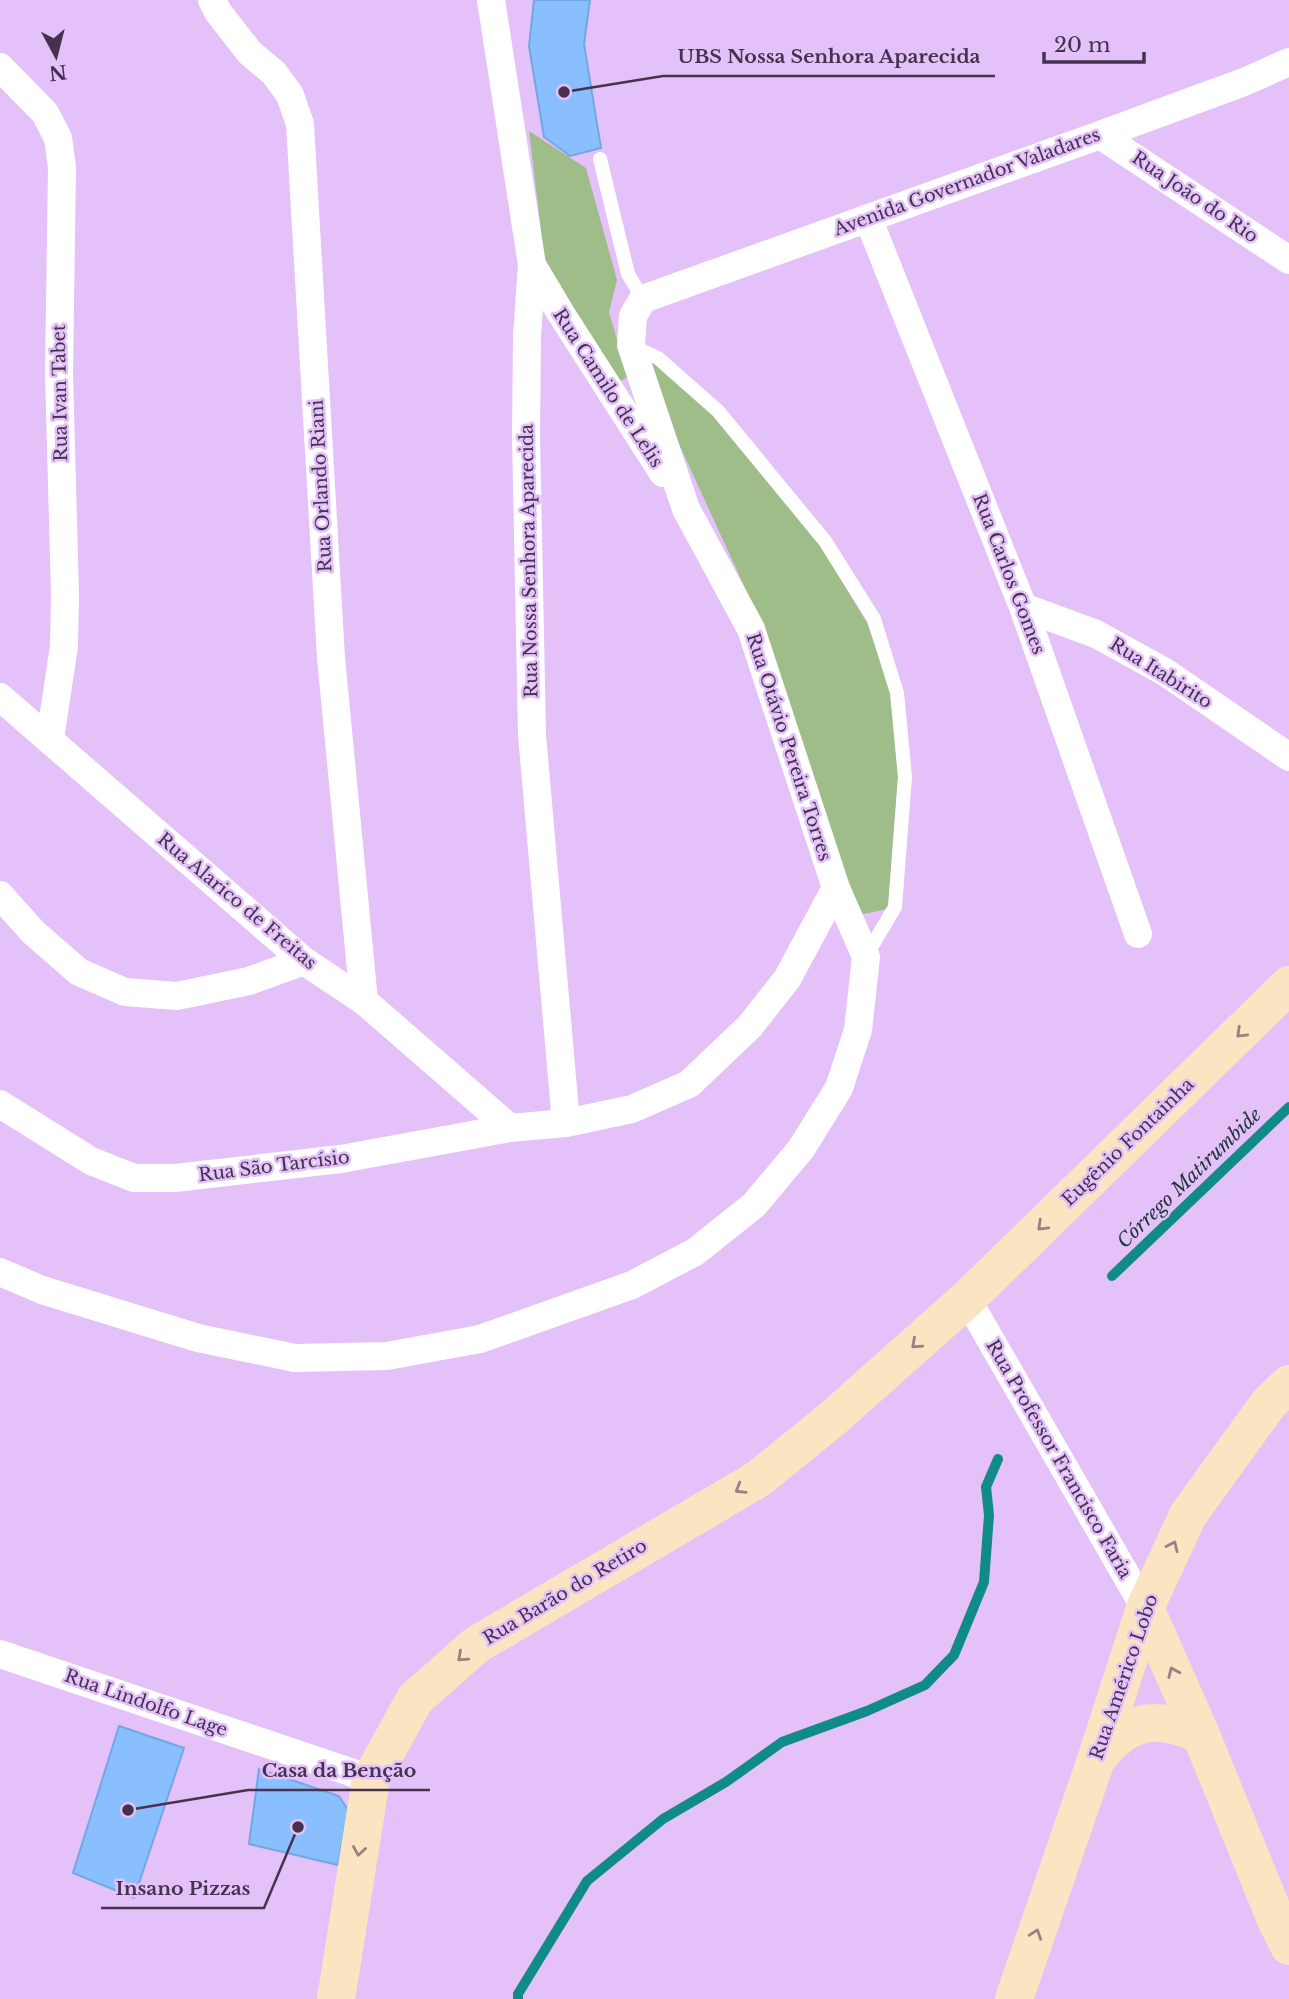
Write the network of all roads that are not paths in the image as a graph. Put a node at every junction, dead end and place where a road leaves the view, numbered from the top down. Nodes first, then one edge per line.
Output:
1 (212, 0) edge
2 (491, 0) edge
3 (1289, 62) edge
4 (0, 67) edge
5 (1100, 135) junction
6 (600, 159) dead end
7 (867, 218) junction
8 (1289, 260) edge
9 (532, 265) junction
10 (643, 299) junction
11 (631, 345) junction
12 (686, 509) junction
13 (1023, 607) junction
14 (0, 697) edge
15 (50, 739) junction
16 (1289, 757) edge
17 (836, 888) junction
18 (0, 895) edge
19 (1138, 934) dead end
20 (866, 957) junction
21 (304, 961) junction
22 (1289, 985) edge
23 (364, 1001) junction
24 (0, 1104) edge
25 (566, 1123) junction
26 (510, 1128) junction
27 (0, 1272) edge
28 (967, 1299) junction
29 (1289, 1384) edge
30 (1145, 1608) junction
31 (0, 1654) edge
32 (1201, 1735) junction
33 (1096, 1760) junction
34 (371, 1779) junction
35 (1285, 1931) edge
36 (336, 1999) edge
37 (1014, 1999) edge

1 - 23 street, Rua Orlando Riani
2 - 9 street, Rua Nossa Senhora Aparecida
3 - 5 street, Avenida Governador Valadares
4 - 15 street, Rua Ivan Tabet
5 - 7 street, Avenida Governador Valadares
5 - 8 street, Rua João do Rio
6 - 10 lane
7 - 10 street, Avenida Governador Valadares
7 - 13 street, Rua Carlos Gomes
9 - 12 street, Rua Camilo de Lelis
9 - 25 street, Rua Nossa Senhora Aparecida
10 - 11 street, Rua Otávio Pereira Torres
11 - 12 street, Rua Otávio Pereira Torres
11 - 20 lane, Rua Otávio Pereira Torres
12 - 17 street, Rua Otávio Pereira Torres
13 - 16 street, Rua Itabirito
13 - 19 street, Rua Carlos Gomes
14 - 15 street, Rua Alarico de Freitas
15 - 21 street, Rua Alarico de Freitas
17 - 20 street, Rua Otávio Pereira Torres
17 - 25 street, Rua São Tarcísio
18 - 21 street
20 - 27 street, Rua Otávio Pereira Torres
21 - 23 street, Rua Alarico de Freitas
22 -> 28 main road, Eugênio Fontainha
23 - 26 street, Rua Alarico de Freitas
24 - 26 street, Rua São Tarcísio
25 - 26 street, Rua São Tarcísio
28 - 30 street, Rua Professor Francisco Faria
28 -> 34 main road, Rua Barão do Retiro
30 -> 29 main road, Rua Américo Lobo
32 -> 30 main road, Rua Professor Francisco Faria
30 - 33 main road, Rua Américo Lobo
31 - 34 street, Rua Lindolfo Lage
32 - 33 main road
32 - 35 main road, Rua Professor Francisco Faria
37 -> 33 main road, Rua Américo Lobo
34 -> 36 main road, Rua Barão do Retiro

